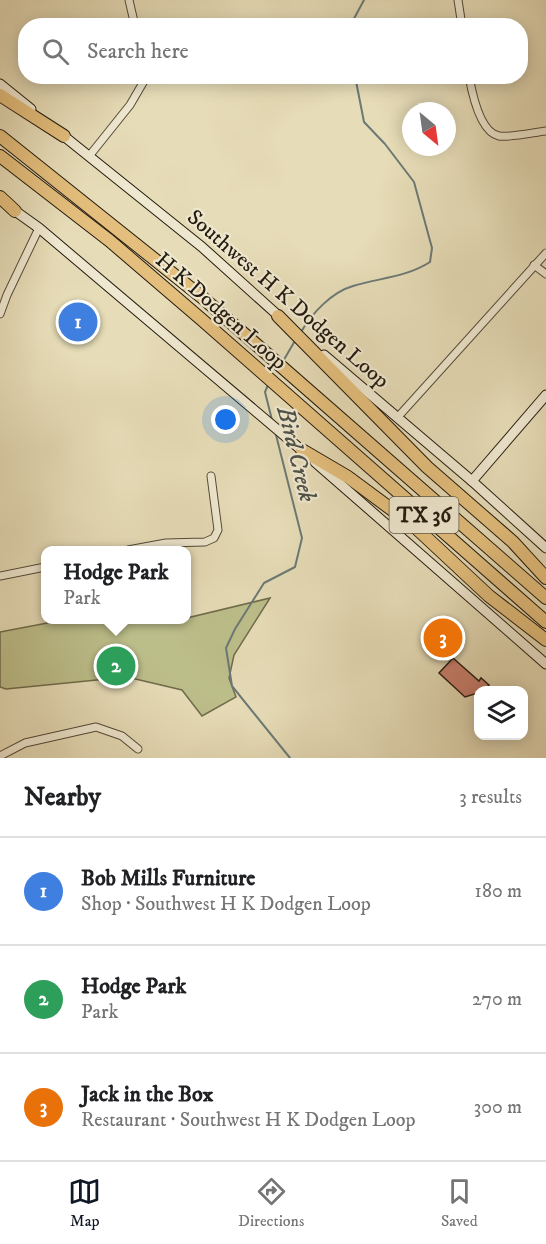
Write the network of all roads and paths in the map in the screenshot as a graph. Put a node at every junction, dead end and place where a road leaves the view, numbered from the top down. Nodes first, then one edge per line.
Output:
1 (129, 0) edge
2 (458, 0) edge
3 (133, 18) edge
4 (461, 18) edge
5 (0, 84) edge
6 (142, 84) edge
7 (471, 84) edge
8 (0, 95) edge
9 (546, 130) edge
10 (0, 136) edge
11 (64, 136) junction
12 (90, 155) junction
13 (0, 156) edge
14 (0, 199) edge
15 (15, 211) joint
16 (39, 228) junction
17 (546, 253) edge
18 (534, 264) junction
19 (546, 274) edge
20 (0, 314) edge
21 (278, 316) joint
22 (331, 366) junction
23 (546, 395) edge
24 (397, 418) junction
25 (302, 450) junction
26 (211, 476) dead end
27 (472, 481) junction
28 (150, 546) edge
29 (546, 548) edge
30 (41, 568) edge
31 (0, 576) edge
32 (546, 578) edge
33 (546, 598) edge
34 (546, 622) edge
35 (546, 640) edge
36 (546, 664) edge
37 (138, 749) dead end
38 (0, 756) edge

1 - 3 street
2 - 4 street
5 - 11 main road, Southwest H K Dodgen Loop
6 - 12 street
7 - 9 street
8 - 11 highway
10 - 33 highway, H K Dodgen Loop / TX 36
11 - 12 main road, Southwest H K Dodgen Loop
12 - 21 main road, Southwest H K Dodgen Loop
13 - 34 highway, H K Dodgen Loop / TX 36
14 - 15 highway
15 - 16 main road
16 - 20 street
16 - 25 main road
17 - 18 street
18 - 19 street
18 - 24 street
21 - 22 highway
22 - 24 main road, Southwest H K Dodgen Loop
22 - 32 highway
23 - 27 main road
24 - 27 main road, Southwest H K Dodgen Loop
25 - 35 highway
25 - 36 main road
26 - 28 street
27 - 29 main road, Southwest H K Dodgen Loop
30 - 31 street
37 - 38 street

